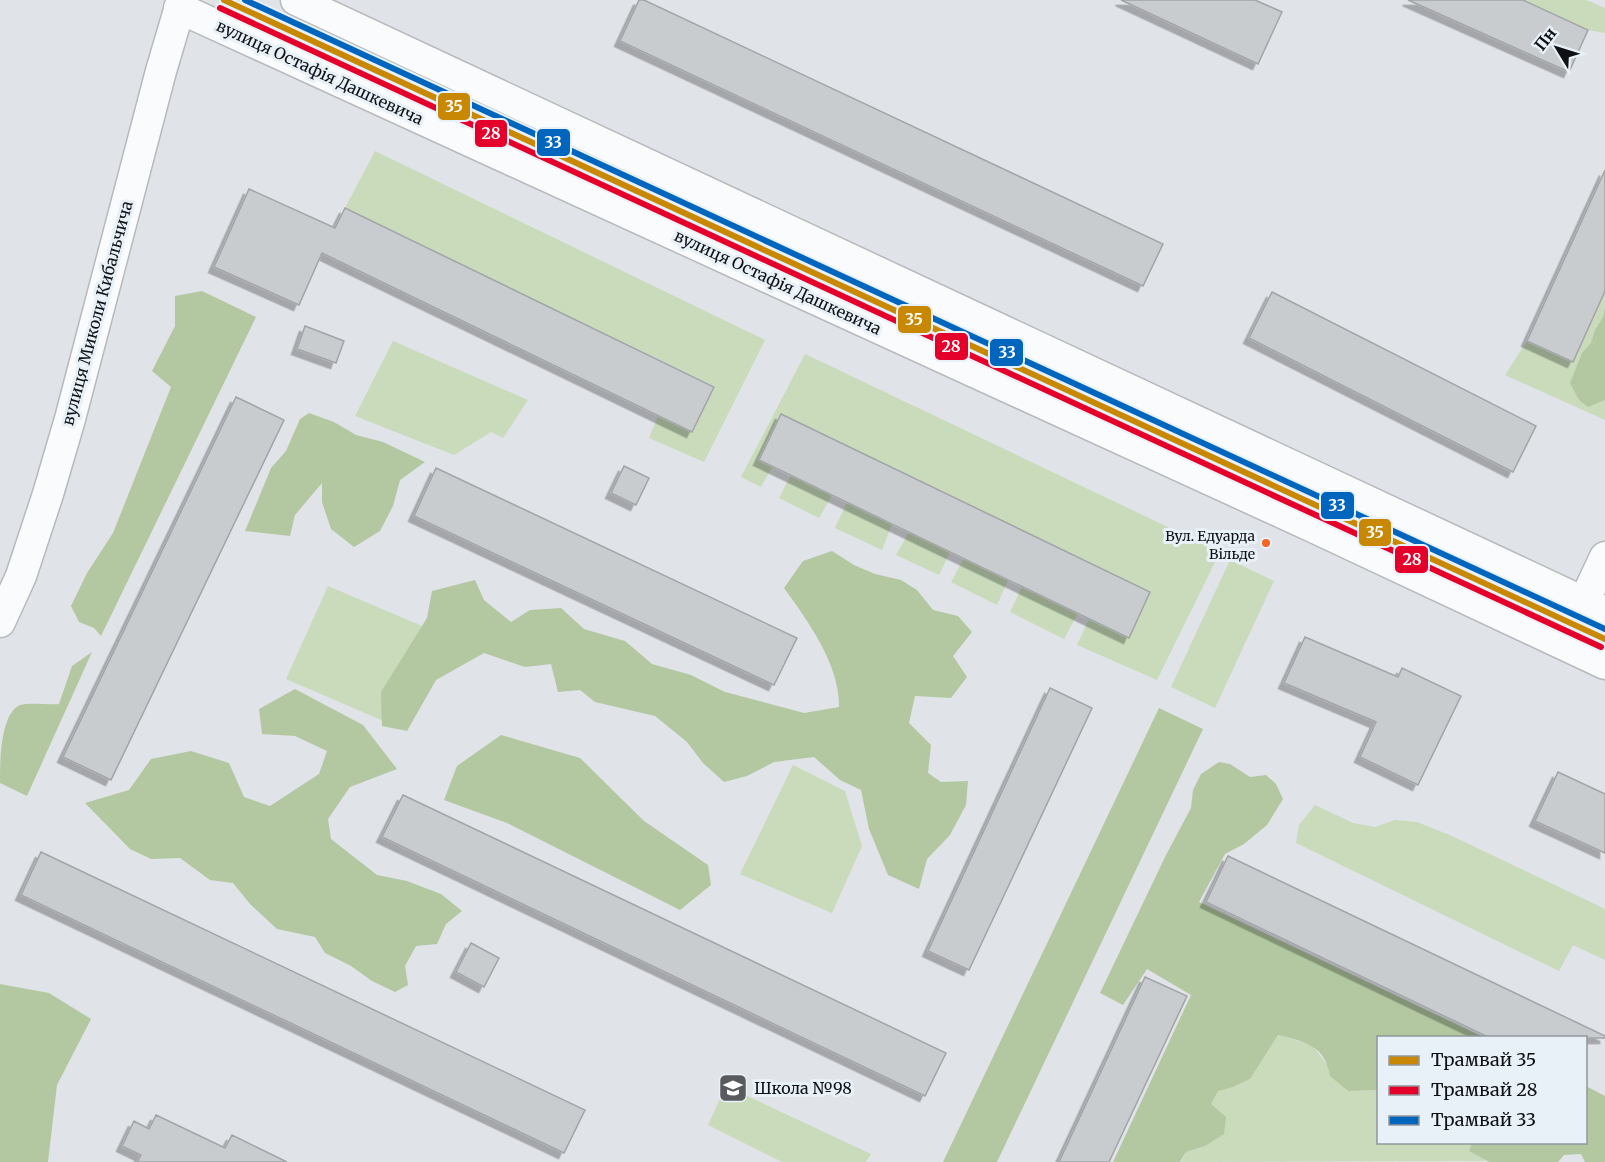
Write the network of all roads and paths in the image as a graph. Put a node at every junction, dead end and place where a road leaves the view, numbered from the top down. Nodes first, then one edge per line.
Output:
1 (296, 0) edge
2 (181, 4) edge
3 (1605, 557) edge
4 (1594, 607) edge
5 (0, 622) edge
6 (1564, 644) junction
7 (1605, 664) edge

1 - 4 street
2 - 5 street, вулиця Миколи Кибальчича
2 - 6 street, вулиця Остафія Дашкевича
3 - 4 street
4 - 6 street
6 - 7 street, вулиця Остафія Дашкевича

